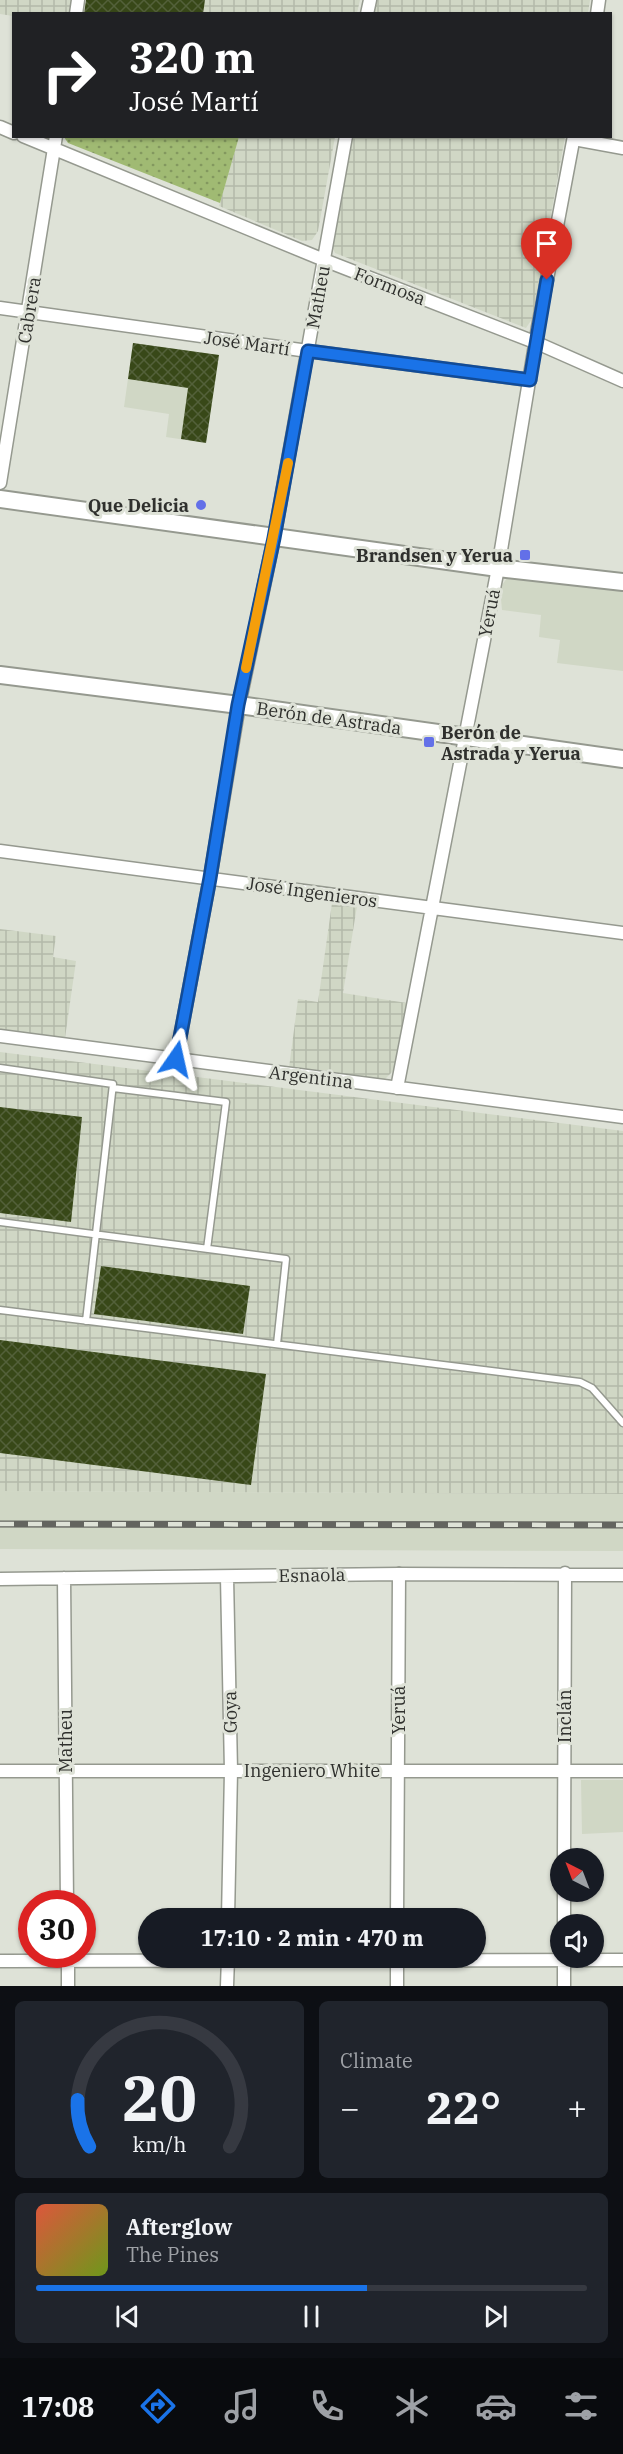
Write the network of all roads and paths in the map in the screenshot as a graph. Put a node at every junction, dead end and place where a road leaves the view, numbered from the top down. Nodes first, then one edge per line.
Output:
1 (32, 138) edge
2 (346, 138) edge
3 (574, 138) edge
4 (55, 143) edge
5 (623, 148) edge
6 (324, 260) junction
7 (0, 308) edge
8 (29, 312) junction
9 (537, 344) junction
10 (308, 351) junction
11 (530, 380) junction
12 (623, 381) edge
13 (0, 483) edge
14 (0, 499) edge
15 (274, 538) junction
16 (498, 568) junction
17 (623, 582) edge
18 (0, 675) edge
19 (238, 705) junction
20 (464, 738) junction
21 (623, 759) edge
22 (0, 851) edge
23 (210, 878) junction
24 (432, 909) junction
25 (623, 933) edge
26 (0, 1036) edge
27 (176, 1059) junction
28 (0, 1068) edge
29 (113, 1088) junction
30 (397, 1088) junction
31 (623, 1118) edge
32 (0, 1222) edge
33 (95, 1235) junction
34 (207, 1249) junction
35 (0, 1310) edge
36 (86, 1321) junction
37 (277, 1344) junction
38 (623, 1423) edge
39 (565, 1573) junction
40 (399, 1574) junction
41 (623, 1575) edge
42 (227, 1577) junction
43 (64, 1578) junction
44 (0, 1579) edge
45 (398, 1770) junction
46 (0, 1771) edge
47 (65, 1771) junction
48 (231, 1771) junction
49 (563, 1771) junction
50 (623, 1771) edge
51 (564, 1848) edge
52 (67, 1890) edge
53 (228, 1908) edge
54 (397, 1908) edge
55 (96, 1958) edge
56 (138, 1958) edge
57 (486, 1959) edge
58 (550, 1959) edge
59 (18, 1960) edge
60 (604, 1960) edge
61 (623, 1960) edge
62 (0, 1961) edge
63 (68, 1968) edge
64 (228, 1968) edge
65 (397, 1968) edge
66 (564, 1968) edge
67 (68, 1986) edge
68 (227, 1986) edge
69 (397, 1986) edge
70 (564, 1986) edge

1 - 4 street, Formosa
2 - 6 street, Matheu
3 - 5 street
3 - 9 street, Yeruá
4 - 6 street, Formosa
4 - 8 street, Cabrera
6 - 9 street, Formosa
6 - 10 street, Matheu
7 - 8 street, José Martí
8 - 10 street, José Martí
8 - 13 street, Cabrera
9 - 11 street, Yeruá
9 - 12 street, Formosa
10 - 11 street, José Martí
10 - 15 street, Matheu
11 - 16 street, Yeruá
14 - 15 street
15 - 16 street
15 - 19 street, Matheu
16 - 17 street
16 - 20 street, Yeruá
18 - 19 street, Berón de Astrada
19 - 20 street, Berón de Astrada
19 - 23 street, Matheu
20 - 21 street, Berón de Astrada
20 - 24 street, Yeruá
22 - 23 street, José Ingenieros
23 - 24 street, José Ingenieros
23 - 27 street, Matheu
24 - 25 street, José Ingenieros
24 - 30 street, Yeruá
26 - 27 street, Argentina
27 - 30 street, Argentina
28 - 29 lane
29 - 33 lane
29 - 34 lane
30 - 31 street, Argentina
32 - 33 lane
33 - 34 lane
33 - 36 lane
34 - 37 lane
35 - 36 lane
36 - 37 lane
37 - 38 lane
39 - 40 street, Esnaola
39 - 41 street, Esnaola
39 - 49 street, Inclán
40 - 42 street, Esnaola
40 - 45 street, Yeruá
42 - 43 street, Esnaola
42 - 48 street, Goya
43 - 44 street, Esnaola
43 - 47 street, Matheu
45 - 48 street, Ingeniero White
45 - 49 street, Ingeniero White
45 - 54 street, Yeruá
46 - 47 street, Ingeniero White
47 - 48 street, Ingeniero White
47 - 52 street, Matheu
48 - 53 street, Goya
49 - 50 street, Ingeniero White
49 - 51 street, Inclán
55 - 56 street
57 - 58 street
59 - 62 street
60 - 61 street
63 - 67 street
64 - 68 street
65 - 69 street
66 - 70 street

